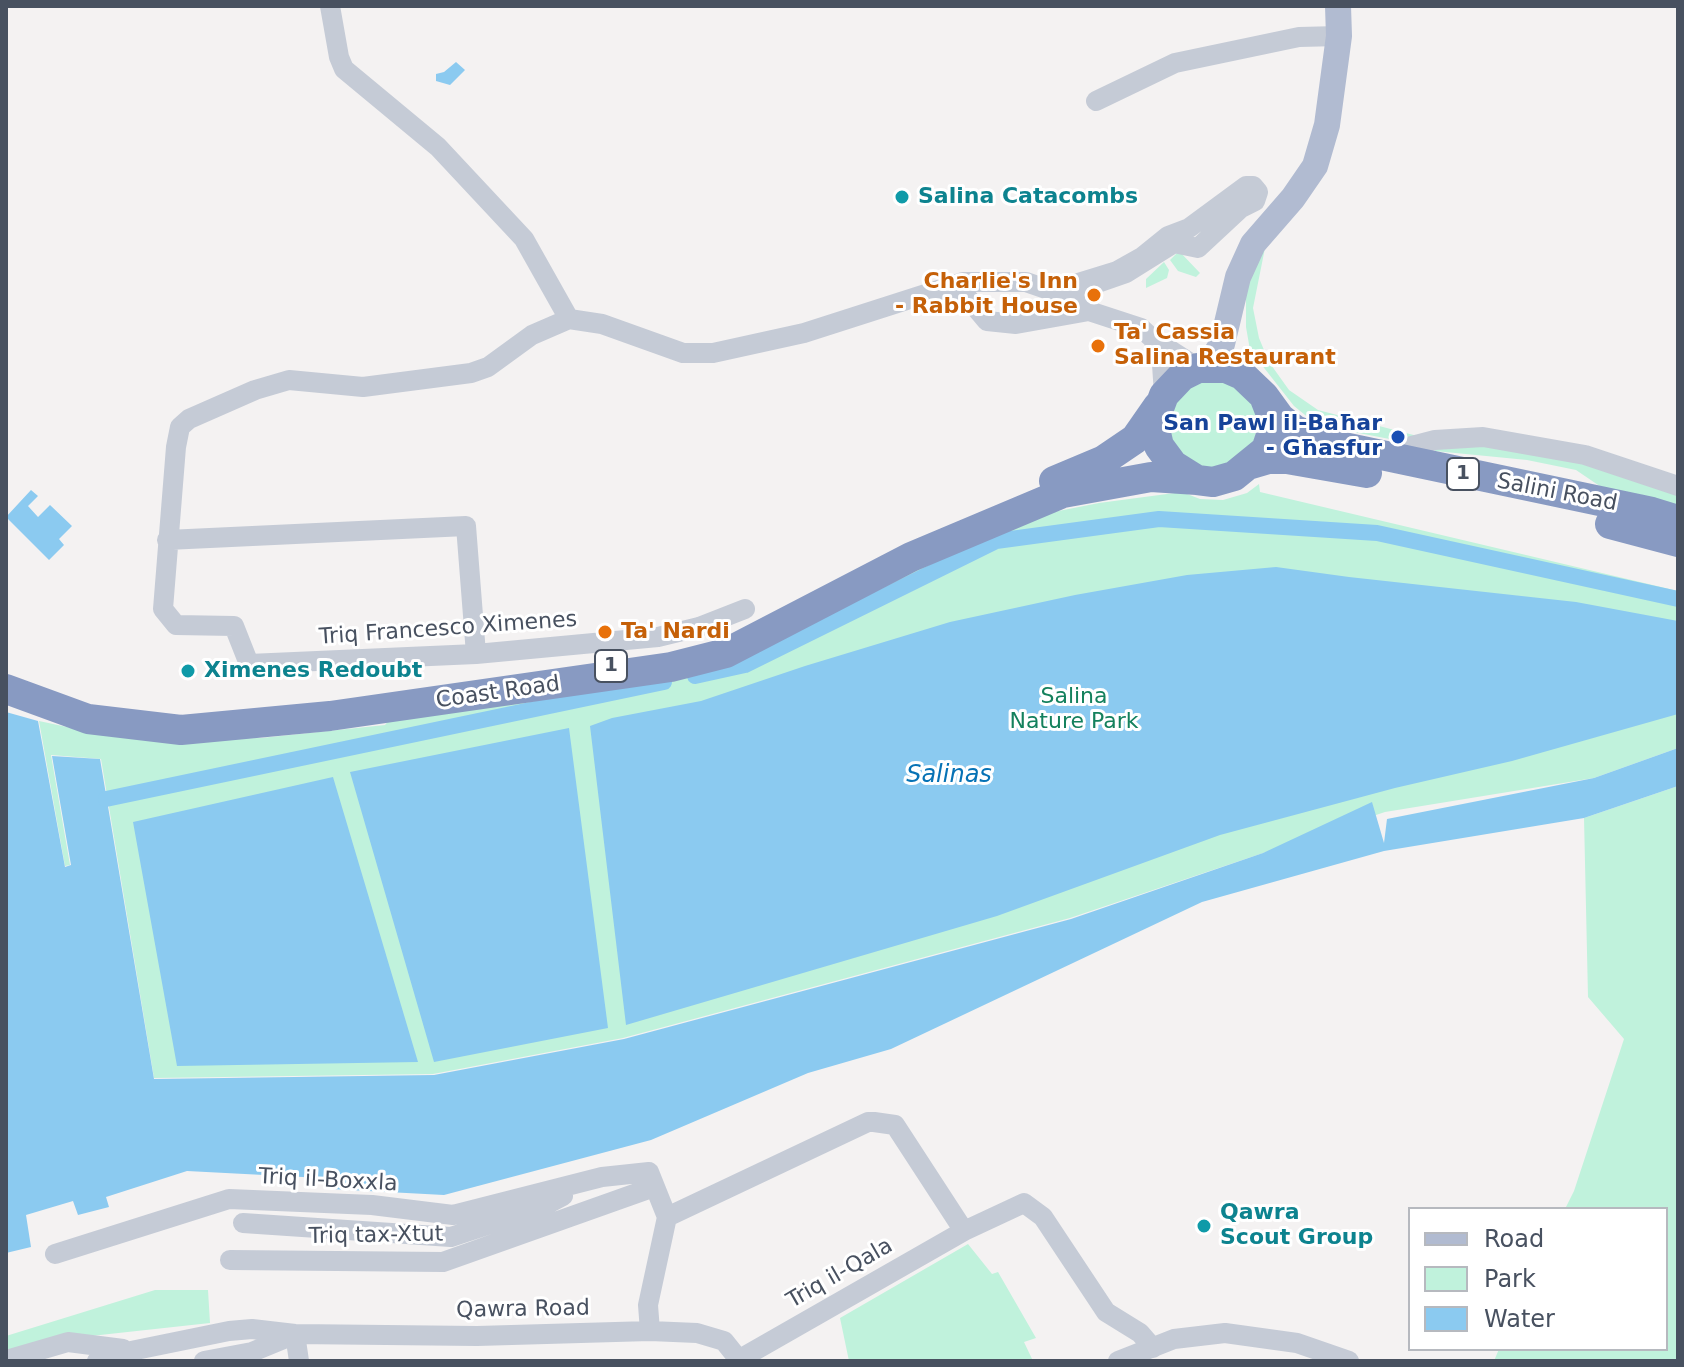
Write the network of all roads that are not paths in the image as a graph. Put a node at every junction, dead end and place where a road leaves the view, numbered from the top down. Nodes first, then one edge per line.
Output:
1 (330, 6) edge
2 (1338, 6) edge
3 (1339, 36) junction
4 (1096, 101) dead end
5 (936, 293) junction
6 (1060, 295) junction
7 (1089, 311) junction
8 (1229, 313) junction
9 (569, 319) junction
10 (1153, 339) junction
11 (1202, 368) junction
12 (1260, 391) junction
13 (1161, 400) junction
14 (1377, 455) junction
15 (1251, 464) junction
16 (1197, 480) junction
17 (1678, 486) edge
18 (1678, 520) edge
19 (167, 540) junction
20 (1678, 542) edge
21 (745, 609) dead end
22 (476, 654) junction
23 (6, 677) edge
24 (6, 689) edge
25 (602, 1177) junction
26 (654, 1187) junction
27 (667, 1217) junction
28 (243, 1223) dead end
29 (964, 1231) junction
30 (55, 1254) dead end
31 (230, 1260) dead end
32 (650, 1331) junction
33 (295, 1334) junction
34 (1153, 1348) junction
35 (131, 1351) junction
36 (1297, 1352) edge
37 (6, 1360) edge
38 (740, 1360) edge
39 (97, 1361) edge
40 (204, 1361) edge
41 (299, 1361) edge
42 (1118, 1361) edge
43 (1349, 1361) edge

1 - 9 street
2 - 3 main road
3 - 4 street
3 - 8 main road
5 - 6 street
5 - 7 street
5 - 9 street
6 - 6 street
6 - 7 street
7 - 10 street
8 - 11 main road
8 - 12 main road
9 - 19 street
10 - 11 street
10 - 13 street
11 - 12 highway, 1
11 - 13 highway, 1
12 - 14 highway, Salini Road / 1
12 - 15 highway
13 - 16 highway
13 - 23 highway, Coast Road / 1
14 - 17 street
14 - 18 highway, Salini Road / 1
15 - 16 highway, 1
15 - 20 highway, Salini Road / 1
16 - 24 highway, Coast Road / 1
19 - 22 street, Triq Francesco Ximenes
19 - 22 street
21 - 22 street, Triq Francesco Ximenes
25 - 26 street, Triq il-Boxxla
25 - 28 street, Triq il-Boxxla
25 - 30 street, Triq il-Boxxla
26 - 27 street
26 - 31 street, Triq tax-Xtut
27 - 29 street
27 - 32 street
29 - 34 street, Triq il-Qala
29 - 38 street, Triq il-Qala
32 - 33 street, Qawra Road
32 - 38 street, Qawra Road
33 - 35 street, Qawra Road
33 - 40 street, Qawra Road
33 - 41 street
34 - 36 street
34 - 42 street
35 - 37 street
35 - 39 street, Qawra Road
36 - 43 street

